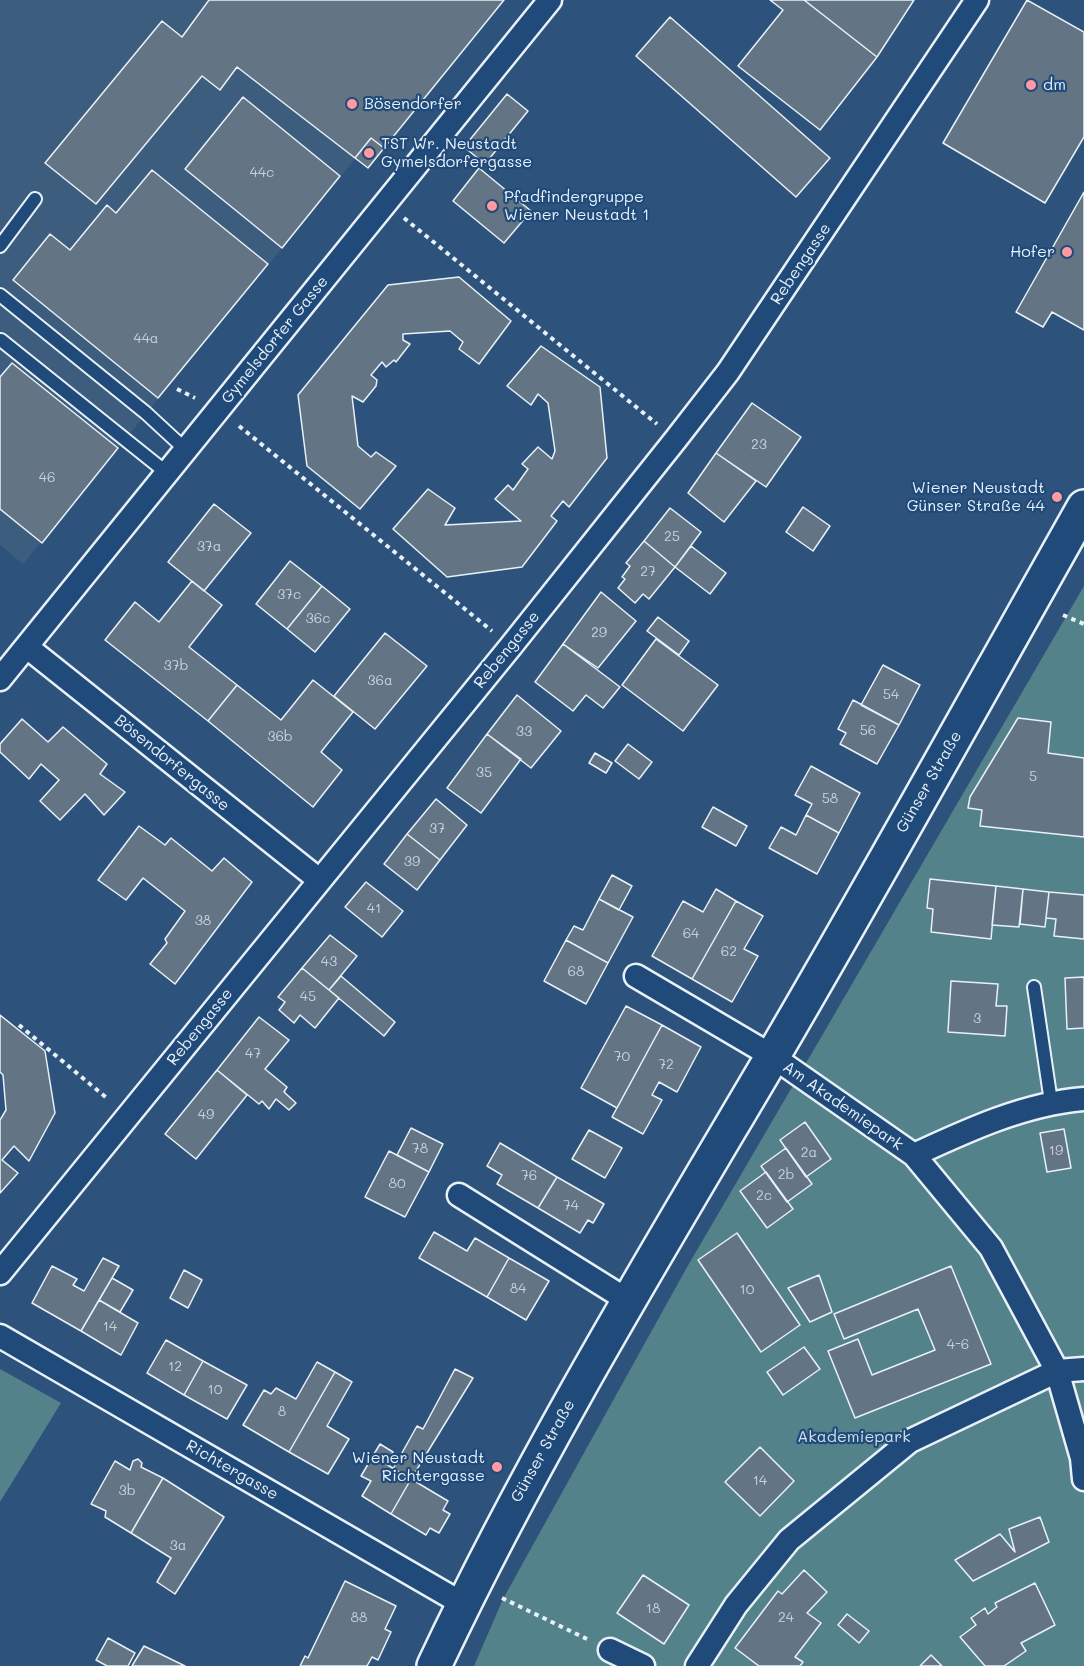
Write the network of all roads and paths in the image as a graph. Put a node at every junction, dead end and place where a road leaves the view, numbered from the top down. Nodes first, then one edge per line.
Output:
1 (550, 0) edge
2 (977, 0) edge
3 (35, 199) dead end
4 (386, 203) junction
5 (0, 246) edge
6 (0, 294) edge
7 (0, 341) edge
8 (177, 389) dead end
9 (218, 410) junction
10 (676, 439) junction
11 (186, 450) junction
12 (167, 473) junction
13 (1084, 507) edge
14 (1063, 615) dead end
15 (1084, 624) edge
16 (511, 646) junction
17 (27, 647) junction
18 (0, 679) edge
19 (318, 879) junction
20 (636, 976) dead end
21 (1035, 987) dead end
22 (19, 1025) dead end
23 (772, 1056) junction
24 (1084, 1099) edge
25 (1051, 1102) junction
26 (128, 1115) junction
27 (914, 1155) junction
28 (459, 1195) dead end
29 (0, 1273) edge
30 (627, 1300) junction
31 (0, 1336) edge
32 (1084, 1369) edge
33 (1057, 1371) junction
34 (1084, 1479) edge
35 (499, 1597) dead end
36 (463, 1604) junction
37 (610, 1650) joint
38 (434, 1666) edge
39 (643, 1666) edge
40 (697, 1666) edge

1 - 4 street, Gymelsdorfer Gasse
2 - 10 street, Rebengasse
3 - 5 lane
4 - 9 street, Gymelsdorfer Gasse
4 - 10 path
6 - 11 lane
7 - 12 lane
8 - 9 path
9 - 11 street, Gymelsdorfer Gasse
9 - 16 path
10 - 16 street, Rebengasse
11 - 12 street, Gymelsdorfer Gasse
12 - 17 street, Gymelsdorfer Gasse
13 - 23 main road, Günser Straße
14 - 15 path
16 - 19 street, Rebengasse
17 - 18 street, Gymelsdorfer Gasse
17 - 19 street, Bösendorfergasse
19 - 26 street, Rebengasse
20 - 23 street
21 - 25 lane
22 - 26 path
23 - 27 street, Am Akademiepark
23 - 30 main road, Günser Straße
24 - 25 street, Am Akademiepark
25 - 27 street, Am Akademiepark
26 - 29 street, Rebengasse
27 - 33 street, Am Akademiepark
28 - 30 street
30 - 36 main road, Günser Straße
31 - 36 street, Richtergasse
32 - 33 street
33 - 34 street, Am Akademiepark
33 - 40 street
35 - 37 path
36 - 38 main road, Günser Straße
37 - 39 street

